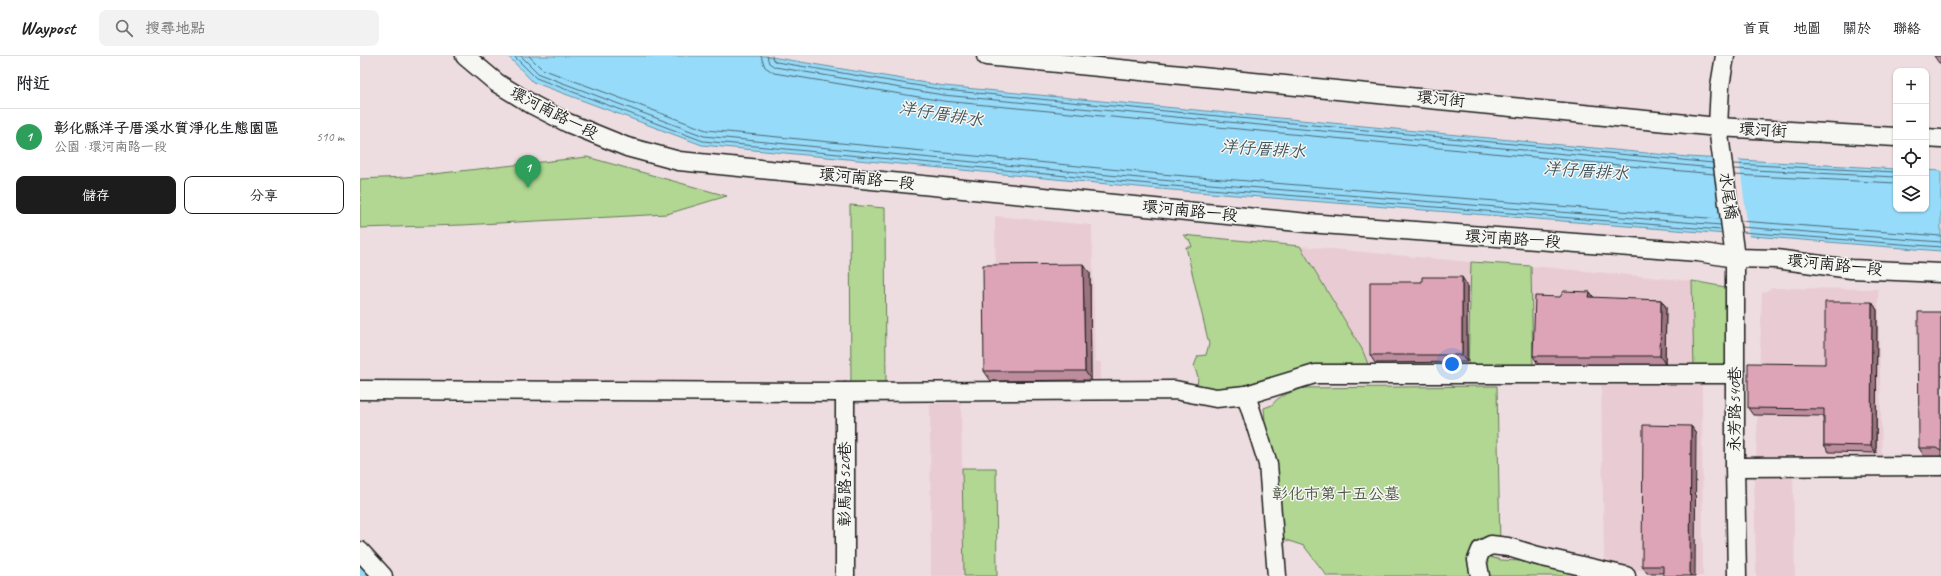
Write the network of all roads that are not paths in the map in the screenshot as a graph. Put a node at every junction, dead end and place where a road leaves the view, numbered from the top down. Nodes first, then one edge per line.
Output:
1 (465, 56) edge
2 (986, 56) edge
3 (1725, 56) edge
4 (1028, 58) edge
5 (1718, 127) junction
6 (1893, 136) edge
7 (1929, 138) edge
8 (1941, 139) edge
9 (1735, 250) junction
10 (1941, 273) edge
11 (1735, 374) junction
12 (360, 390) edge
13 (845, 392) junction
14 (1246, 395) junction
15 (1941, 466) edge
16 (1735, 467) junction
17 (360, 551) edge
18 (383, 576) edge
19 (844, 576) edge
20 (1277, 576) edge
21 (1480, 576) edge
22 (1626, 576) edge
23 (1737, 576) edge

1 - 9 street, 環河南路一段
2 - 4 street, 環河街
3 - 5 street, 水尾橋
4 - 5 street, 環河街
5 - 6 street, 環河街
5 - 9 street, 水尾橋
7 - 8 street
9 - 10 street, 環河南路一段
9 - 11 street, 永芳路540巷
11 - 14 street
11 - 16 street, 永芳路540巷
12 - 13 street
13 - 14 street
13 - 19 street, 彰馬路520巷
14 - 20 street
15 - 16 street
16 - 23 street, 永芳路540巷
17 - 18 street
21 - 22 street

